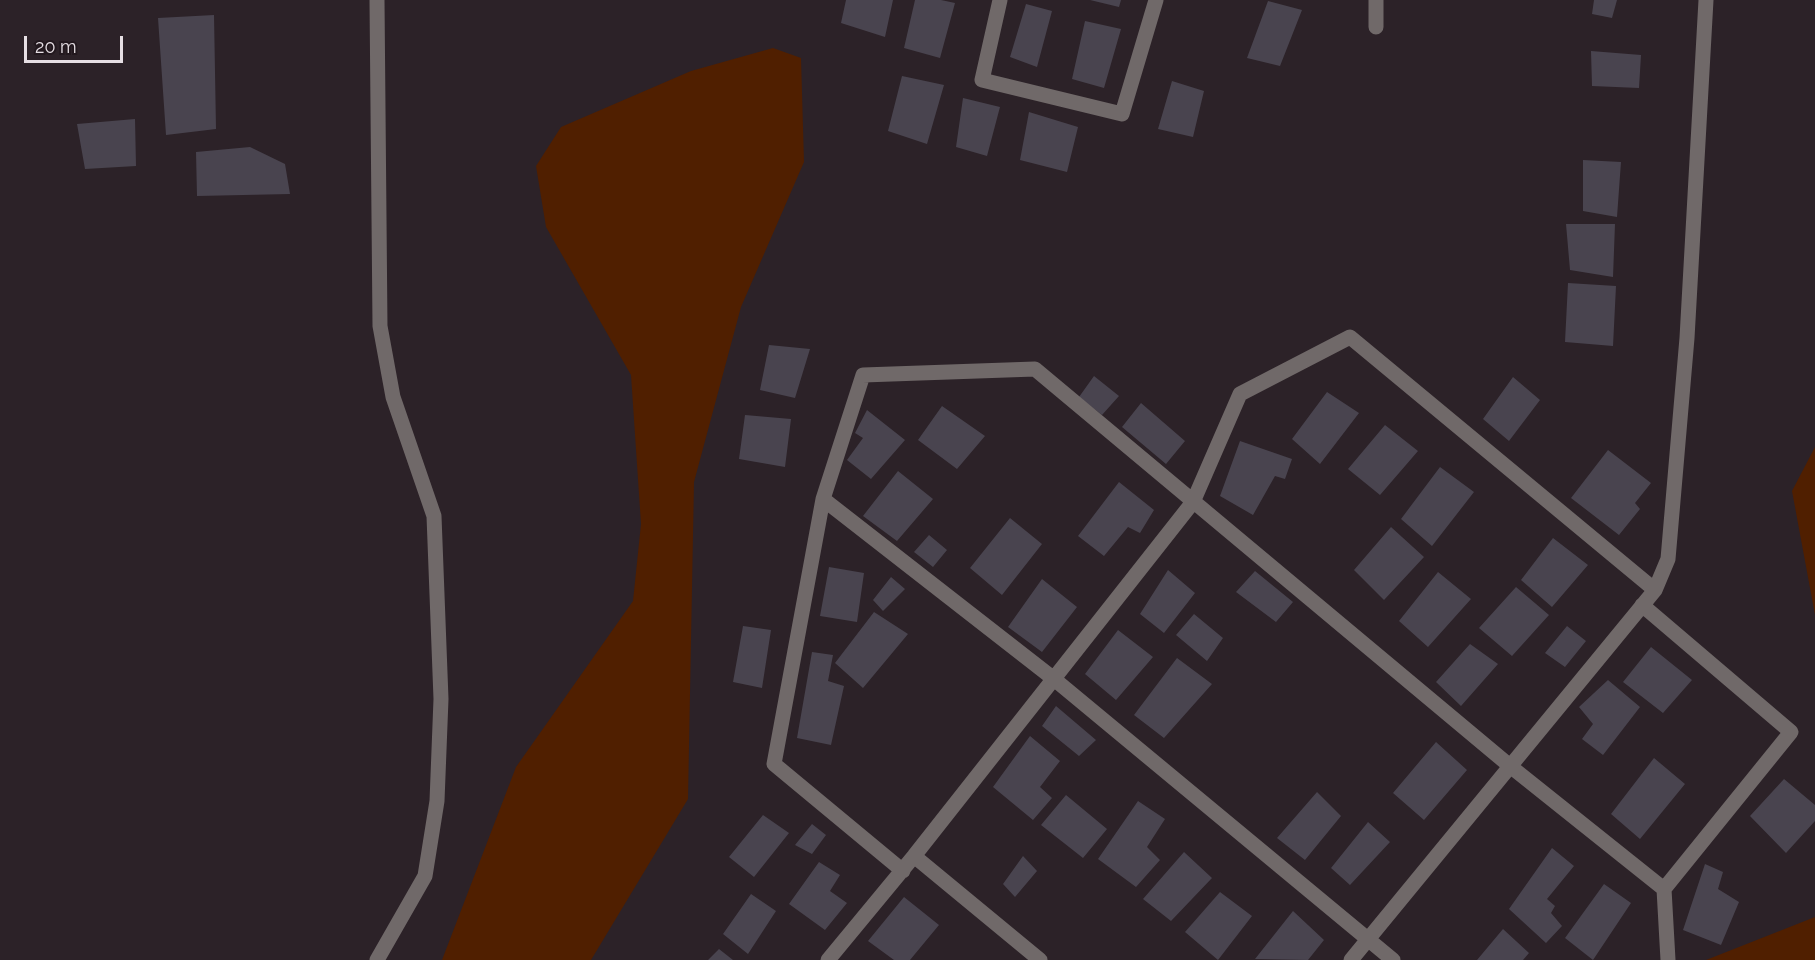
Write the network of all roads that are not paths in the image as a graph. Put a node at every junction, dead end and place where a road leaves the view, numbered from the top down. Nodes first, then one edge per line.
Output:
1 (377, 0) edge
2 (1000, 0) edge
3 (1156, 0) edge
4 (1376, 0) edge
5 (1706, 0) edge
6 (1376, 27) dead end
7 (824, 499) junction
8 (1193, 502) junction
9 (1655, 590) junction
10 (1642, 605) junction
11 (1054, 679) junction
12 (1510, 766) junction
13 (914, 856) junction
14 (903, 870) junction
15 (1664, 889) junction
16 (1368, 940) junction
17 (377, 960) edge
18 (828, 960) edge
19 (1040, 960) edge
20 (1351, 960) edge
21 (1393, 960) edge
22 (1668, 960) edge

1 - 17 street
2 - 3 street
4 - 6 street
5 - 9 street
7 - 8 street
7 - 11 street
7 - 14 street
8 - 9 street
8 - 11 street
8 - 12 street
9 - 10 street
10 - 12 street
10 - 15 street
11 - 13 street
11 - 16 street
12 - 15 street
12 - 16 street
13 - 14 street
13 - 19 street
14 - 18 street
15 - 22 street
16 - 20 street
16 - 21 street

